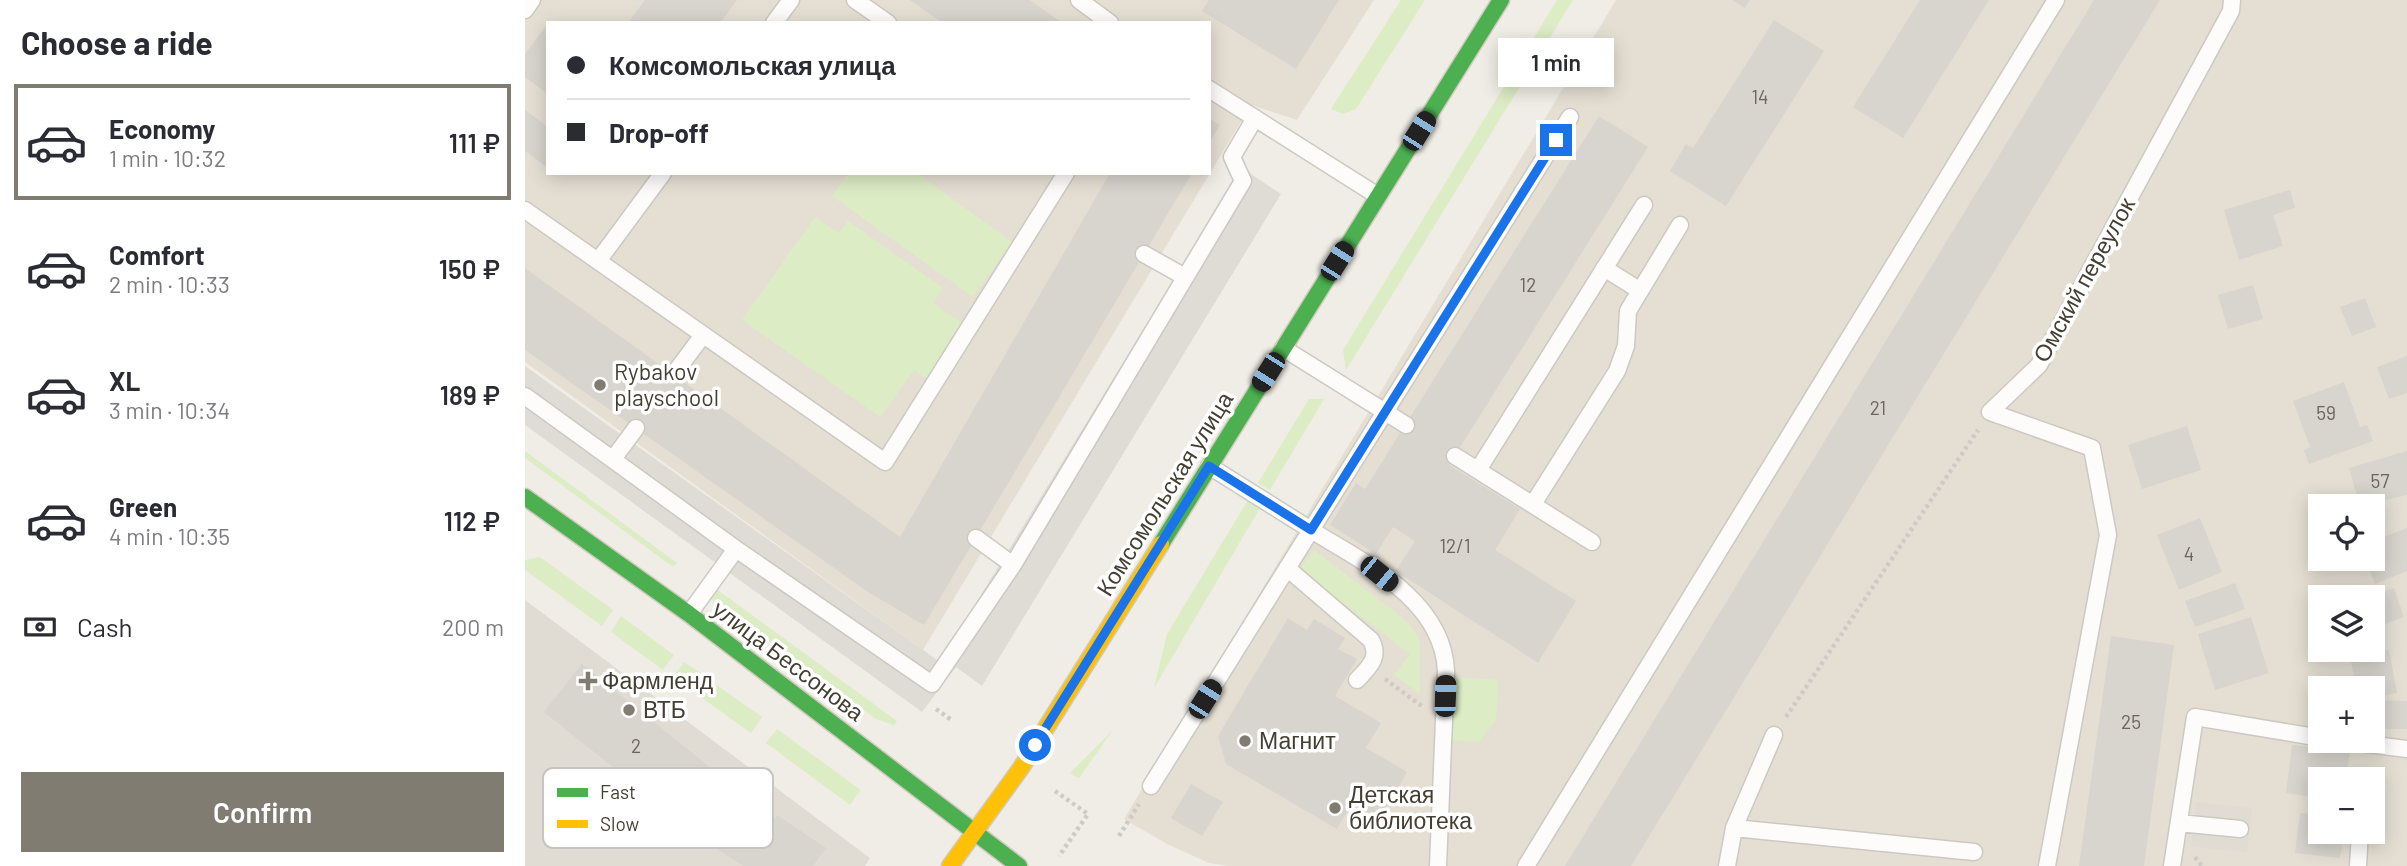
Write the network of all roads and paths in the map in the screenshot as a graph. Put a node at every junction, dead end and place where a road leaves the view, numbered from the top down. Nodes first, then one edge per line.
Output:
1 (532, 0) edge
2 (791, 0) edge
3 (855, 0) edge
4 (1079, 0) edge
5 (1501, 0) edge
6 (2056, 0) edge
7 (2232, 0) edge
8 (525, 10) edge
9 (775, 21) edge
10 (885, 21) edge
11 (1107, 21) edge
12 (1211, 90) edge
13 (1570, 117) dead end
14 (1255, 118) junction
15 (662, 175) edge
16 (1065, 175) edge
17 (1378, 196) junction
18 (1644, 205) dead end
19 (525, 210) edge
20 (1680, 225) dead end
21 (1144, 254) dead end
22 (598, 261) junction
23 (1604, 268) junction
24 (1185, 277) junction
25 (1639, 290) junction
26 (703, 335) junction
27 (1283, 348) junction
28 (674, 374) dead end
29 (525, 396) edge
30 (1385, 412) junction
31 (1990, 412) junction
32 (1405, 425) dead end
33 (636, 428) dead end
34 (1455, 456) dead end
35 (613, 459) junction
36 (1209, 466) junction
37 (1478, 470) junction
38 (525, 497) edge
39 (1533, 505) junction
40 (1311, 530) junction
41 (976, 538) dead end
42 (1592, 542) dead end
43 (736, 549) junction
44 (1013, 565) junction
45 (1287, 568) junction
46 (689, 614) junction
47 (1357, 680) dead end
48 (1394, 686) dead end
49 (1419, 704) dead end
50 (936, 709) dead end
51 (953, 721) dead end
52 (1774, 735) joint
53 (2308, 736) edge
54 (2385, 746) edge
55 (2407, 749) edge
56 (1151, 786) joint
57 (1055, 791) dead end
58 (2179, 823) junction
59 (1734, 828) junction
60 (2240, 829) dead end
61 (974, 830) junction
62 (1119, 836) dead end
63 (2359, 844) edge
64 (1974, 852) dead end
65 (1059, 856) dead end
66 (950, 866) edge
67 (1019, 866) edge
68 (1438, 866) edge
69 (1527, 866) edge
70 (1727, 866) edge
71 (2047, 866) edge
72 (2172, 866) edge
73 (2358, 866) edge

1 - 8 lane
2 - 9 lane
3 - 10 lane
4 - 11 lane
5 - 17 main road, Комсомольская улица
6 - 69 lane
7 - 31 lane, Омский переулок
12 - 14 lane
13 - 30 lane
14 - 17 lane
14 - 24 lane
15 - 22 lane
16 - 26 lane
17 - 27 main road, Комсомольская улица
18 - 23 lane
19 - 22 lane
20 - 25 lane
21 - 24 lane
22 - 26 lane
23 - 25 lane
23 - 37 lane
24 - 44 lane
25 - 39 lane
26 - 28 lane
27 - 30 lane
27 - 36 main road, Комсомольская улица
29 - 35 lane
30 - 32 lane
30 - 40 lane
31 - 52 path
31 - 71 lane
33 - 35 lane
34 - 37 lane
35 - 43 lane
36 - 40 lane
36 - 61 main road, Комсомольская улица
37 - 39 lane
38 - 46 main road, улица Бессонова
39 - 42 lane
40 - 45 lane
40 - 68 lane
41 - 44 lane
43 - 44 lane
43 - 46 lane
45 - 47 lane
45 - 56 lane
46 - 61 main road, улица Бессонова
48 - 49 path
50 - 51 path
52 - 59 lane
53 - 58 lane
54 - 55 lane
56 - 62 path
57 - 65 path
58 - 60 lane
58 - 72 lane
59 - 64 lane
59 - 70 lane
61 - 66 main road, Комсомольская улица
61 - 67 main road, улица Бессонова
63 - 73 lane

